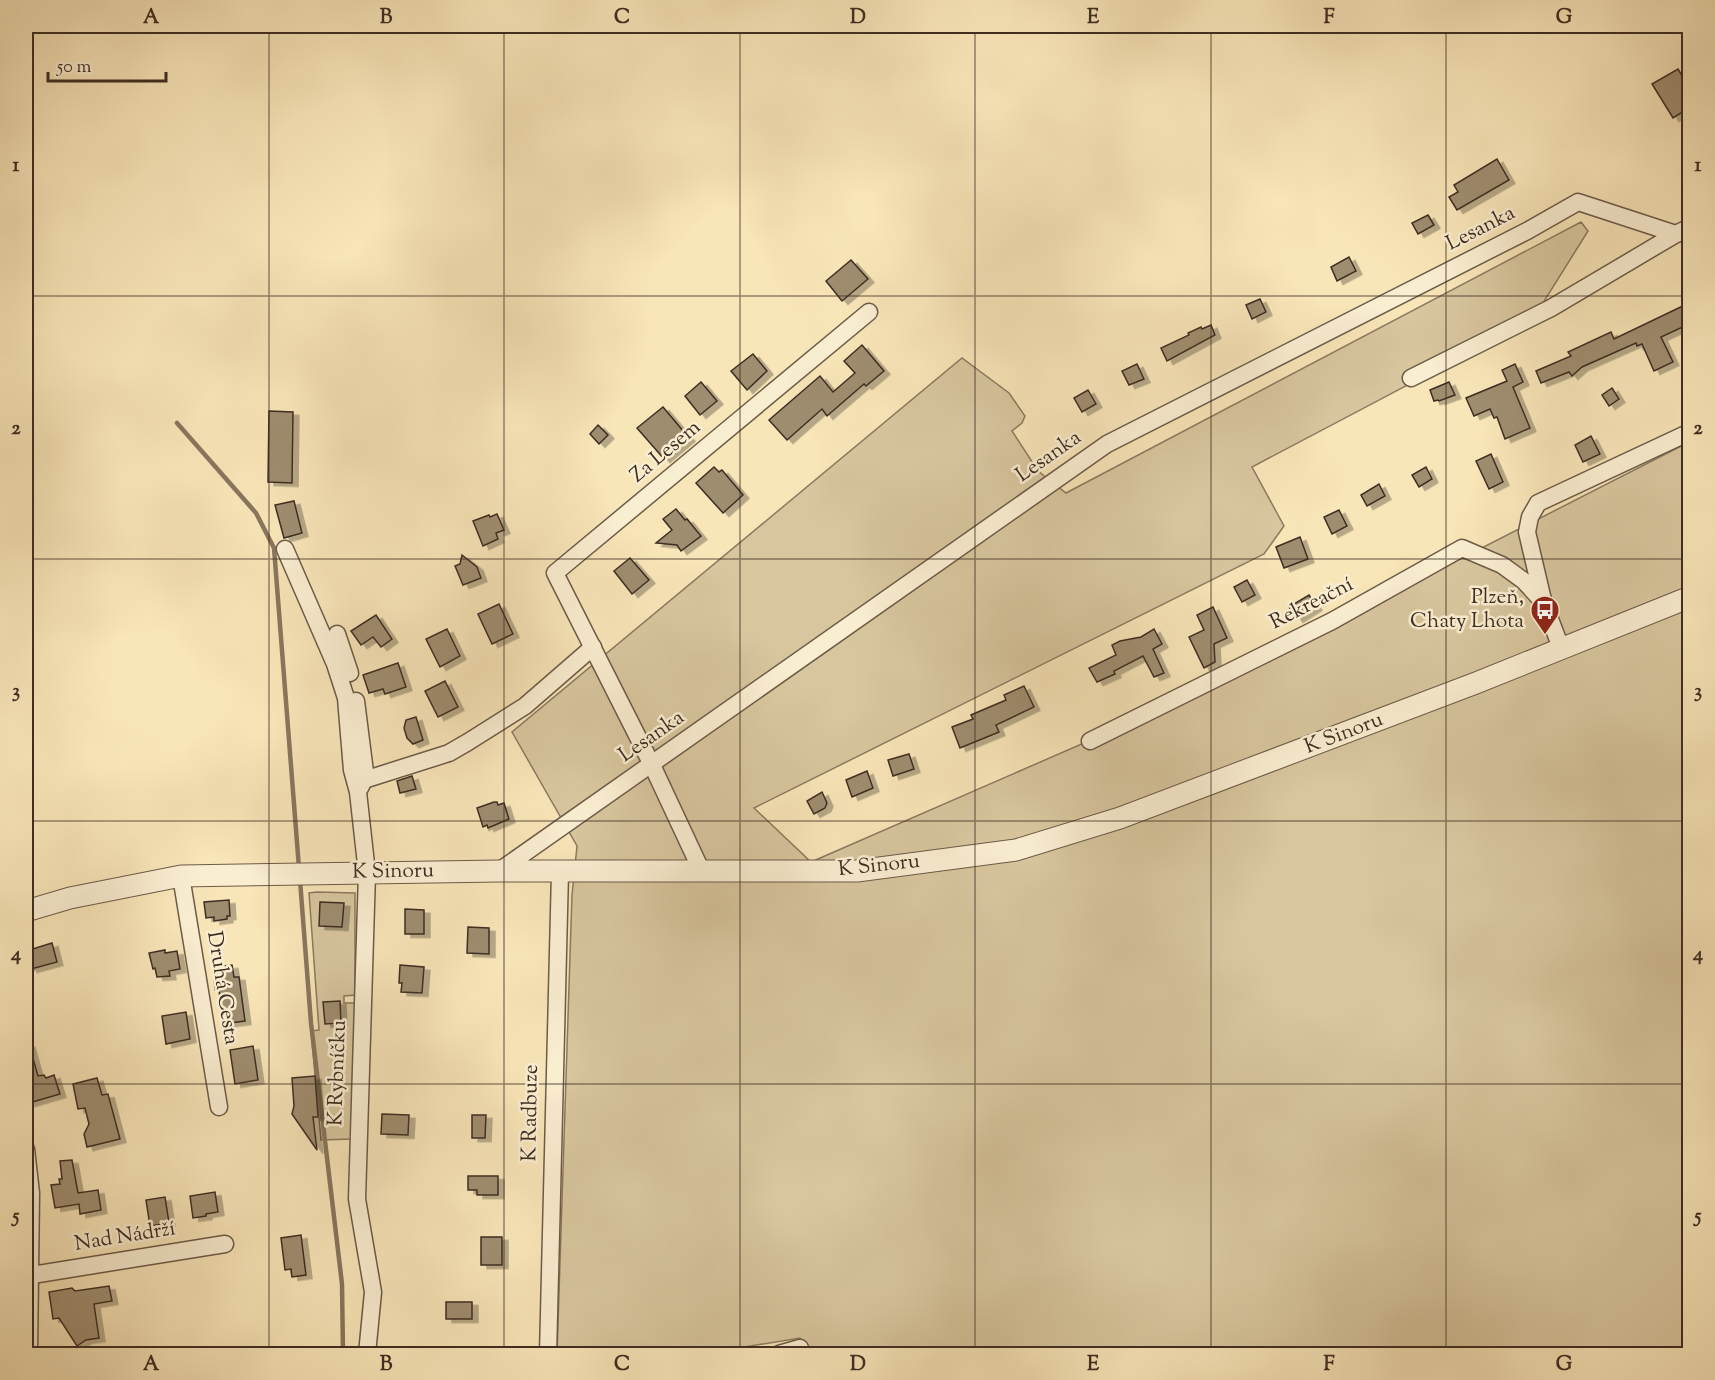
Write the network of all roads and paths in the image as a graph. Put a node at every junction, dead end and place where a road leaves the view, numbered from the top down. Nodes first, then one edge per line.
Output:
1 (1683, 231) edge
2 (869, 312) dead end
3 (1411, 378) dead end
4 (1689, 432) edge
5 (285, 549) dead end
6 (1689, 597) edge
7 (1544, 603) junction
8 (337, 634) dead end
9 (592, 647) junction
10 (1561, 648) junction
11 (1090, 741) dead end
12 (652, 765) junction
13 (361, 786) junction
14 (499, 872) junction
15 (560, 872) junction
16 (702, 872) junction
17 (367, 873) junction
18 (181, 876) junction
19 (26, 911) edge
20 (219, 1107) dead end
21 (26, 1149) edge
22 (225, 1244) dead end
23 (28, 1275) edge
24 (800, 1351) edge
25 (29, 1354) edge
26 (367, 1354) edge
27 (548, 1354) edge
28 (779, 1354) edge

1 - 3 street, Lesanka
1 - 12 street, Lesanka
2 - 9 street, Za Lesem
4 - 7 street, Rekreační
5 - 13 street, K Rybníčku
6 - 10 street, K Sinoru
7 - 10 street, Rekreační
7 - 11 street, Rekreační
8 - 13 street, K Rybníčku
9 - 12 street, Za Lesem
9 - 13 street
10 - 16 street, K Sinoru
12 - 14 street, Lesanka
12 - 16 street, Za Lesem
13 - 17 street, K Rybníčku
14 - 15 street, K Sinoru
14 - 17 street, K Sinoru
15 - 16 street, K Sinoru
15 - 27 street, K Radbuze
17 - 18 street, K Sinoru
17 - 26 street, K Rybníčku
18 - 19 street, K Sinoru
18 - 20 street, Druhá Cesta
21 - 23 street
22 - 23 street, Nad Nádrží
23 - 25 street
24 - 28 street

